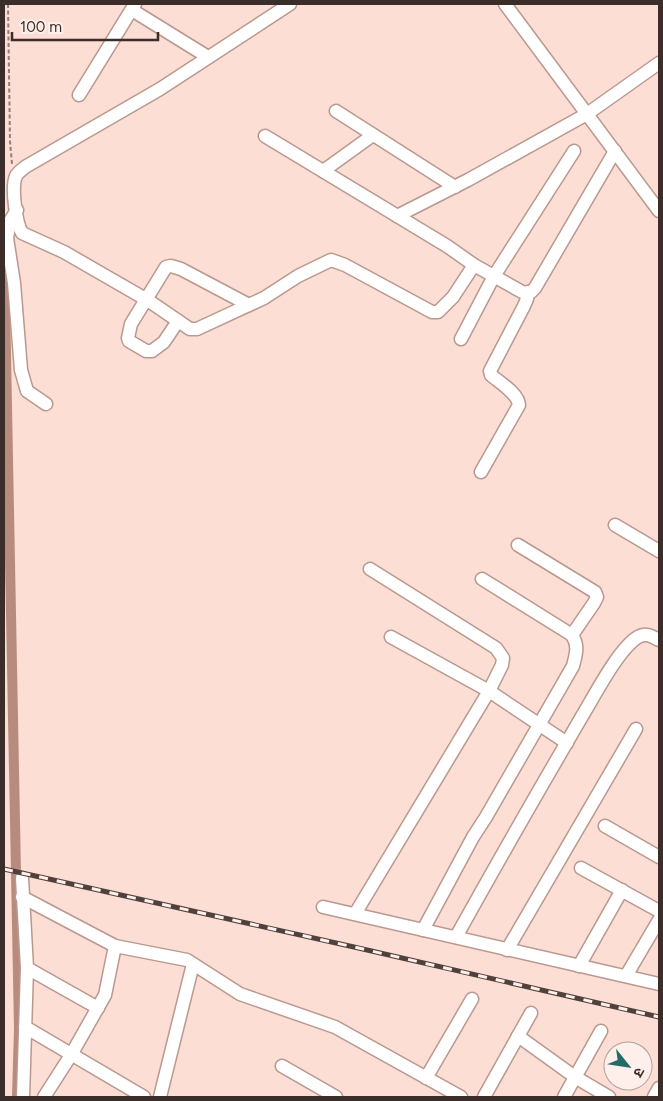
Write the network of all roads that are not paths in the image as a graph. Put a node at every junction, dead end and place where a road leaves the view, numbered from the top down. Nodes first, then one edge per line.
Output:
1 (290, 4) edge
2 (504, 4) edge
3 (134, 7) edge
4 (208, 57) junction
5 (659, 63) edge
6 (79, 95) dead end
7 (336, 111) dead end
8 (587, 114) junction
9 (373, 135) junction
10 (265, 136) dead end
11 (574, 151) dead end
12 (614, 151) junction
13 (323, 171) junction
14 (456, 187) junction
15 (17, 210) junction
16 (659, 211) edge
17 (396, 216) junction
18 (474, 265) junction
19 (494, 276) junction
20 (528, 292) junction
21 (145, 299) junction
22 (249, 305) junction
23 (178, 321) junction
24 (461, 339) dead end
25 (46, 404) dead end
26 (481, 472) dead end
27 (615, 525) dead end
28 (518, 545) dead end
29 (659, 551) edge
30 (370, 569) dead end
31 (482, 579) dead end
32 (572, 635) junction
33 (391, 637) dead end
34 (659, 640) edge
35 (490, 691) junction
36 (538, 725) junction
37 (636, 729) dead end
38 (566, 743) junction
39 (605, 826) dead end
40 (659, 856) edge
41 (582, 868) dead end
42 (22, 878) dead end
43 (622, 890) junction
44 (22, 897) junction
45 (322, 907) dead end
46 (659, 911) edge
47 (355, 914) junction
48 (659, 920) edge
49 (423, 930) junction
50 (456, 937) junction
51 (115, 946) junction
52 (507, 950) junction
53 (192, 964) junction
54 (579, 966) junction
55 (27, 968) junction
56 (626, 976) junction
57 (659, 984) edge
58 (472, 999) dead end
59 (98, 1008) junction
60 (531, 1013) dead end
61 (25, 1027) junction
62 (601, 1031) dead end
63 (518, 1036) junction
64 (71, 1055) junction
65 (282, 1066) dead end
66 (575, 1077) junction
67 (426, 1078) junction
68 (659, 1088) edge
69 (23, 1097) edge
70 (44, 1097) edge
71 (144, 1097) edge
72 (160, 1097) edge
73 (336, 1097) edge
74 (461, 1097) edge
75 (484, 1097) edge
76 (564, 1097) edge
77 (609, 1097) edge
78 (654, 1097) edge

1 - 4 street
2 - 8 street
3 - 4 street
3 - 6 street
4 - 15 street
5 - 8 street
7 - 9 street
8 - 12 street
8 - 14 street
9 - 13 street
9 - 14 street
10 - 13 street
11 - 19 street
12 - 16 street
12 - 20 street
13 - 17 street
14 - 17 street
15 - 21 street
15 - 25 street
17 - 18 street
18 - 19 street
18 - 22 street
19 - 20 street
19 - 24 street
20 - 26 street
21 - 22 street
21 - 23 street
21 - 23 street
22 - 23 street
27 - 29 street
28 - 32 street
30 - 35 street
31 - 32 street
32 - 36 street
33 - 35 street
34 - 38 street
35 - 36 street
35 - 47 street
36 - 38 street
36 - 49 street
37 - 52 street
38 - 50 street
39 - 40 street
41 - 43 street
42 - 44 street
43 - 46 street
43 - 54 street
44 - 51 street
44 - 55 street
45 - 47 street
47 - 49 street
48 - 56 street
49 - 50 street
50 - 52 street
51 - 53 street
51 - 59 street
52 - 54 street
53 - 67 street
53 - 72 street
54 - 56 street
55 - 59 street
55 - 61 street
56 - 57 street
58 - 67 street
59 - 64 street
60 - 63 street
61 - 64 street
61 - 69 street
62 - 66 street
63 - 66 street
63 - 75 street
64 - 70 street
64 - 71 street
65 - 73 street
66 - 76 street
66 - 77 street
67 - 74 street
68 - 78 street

